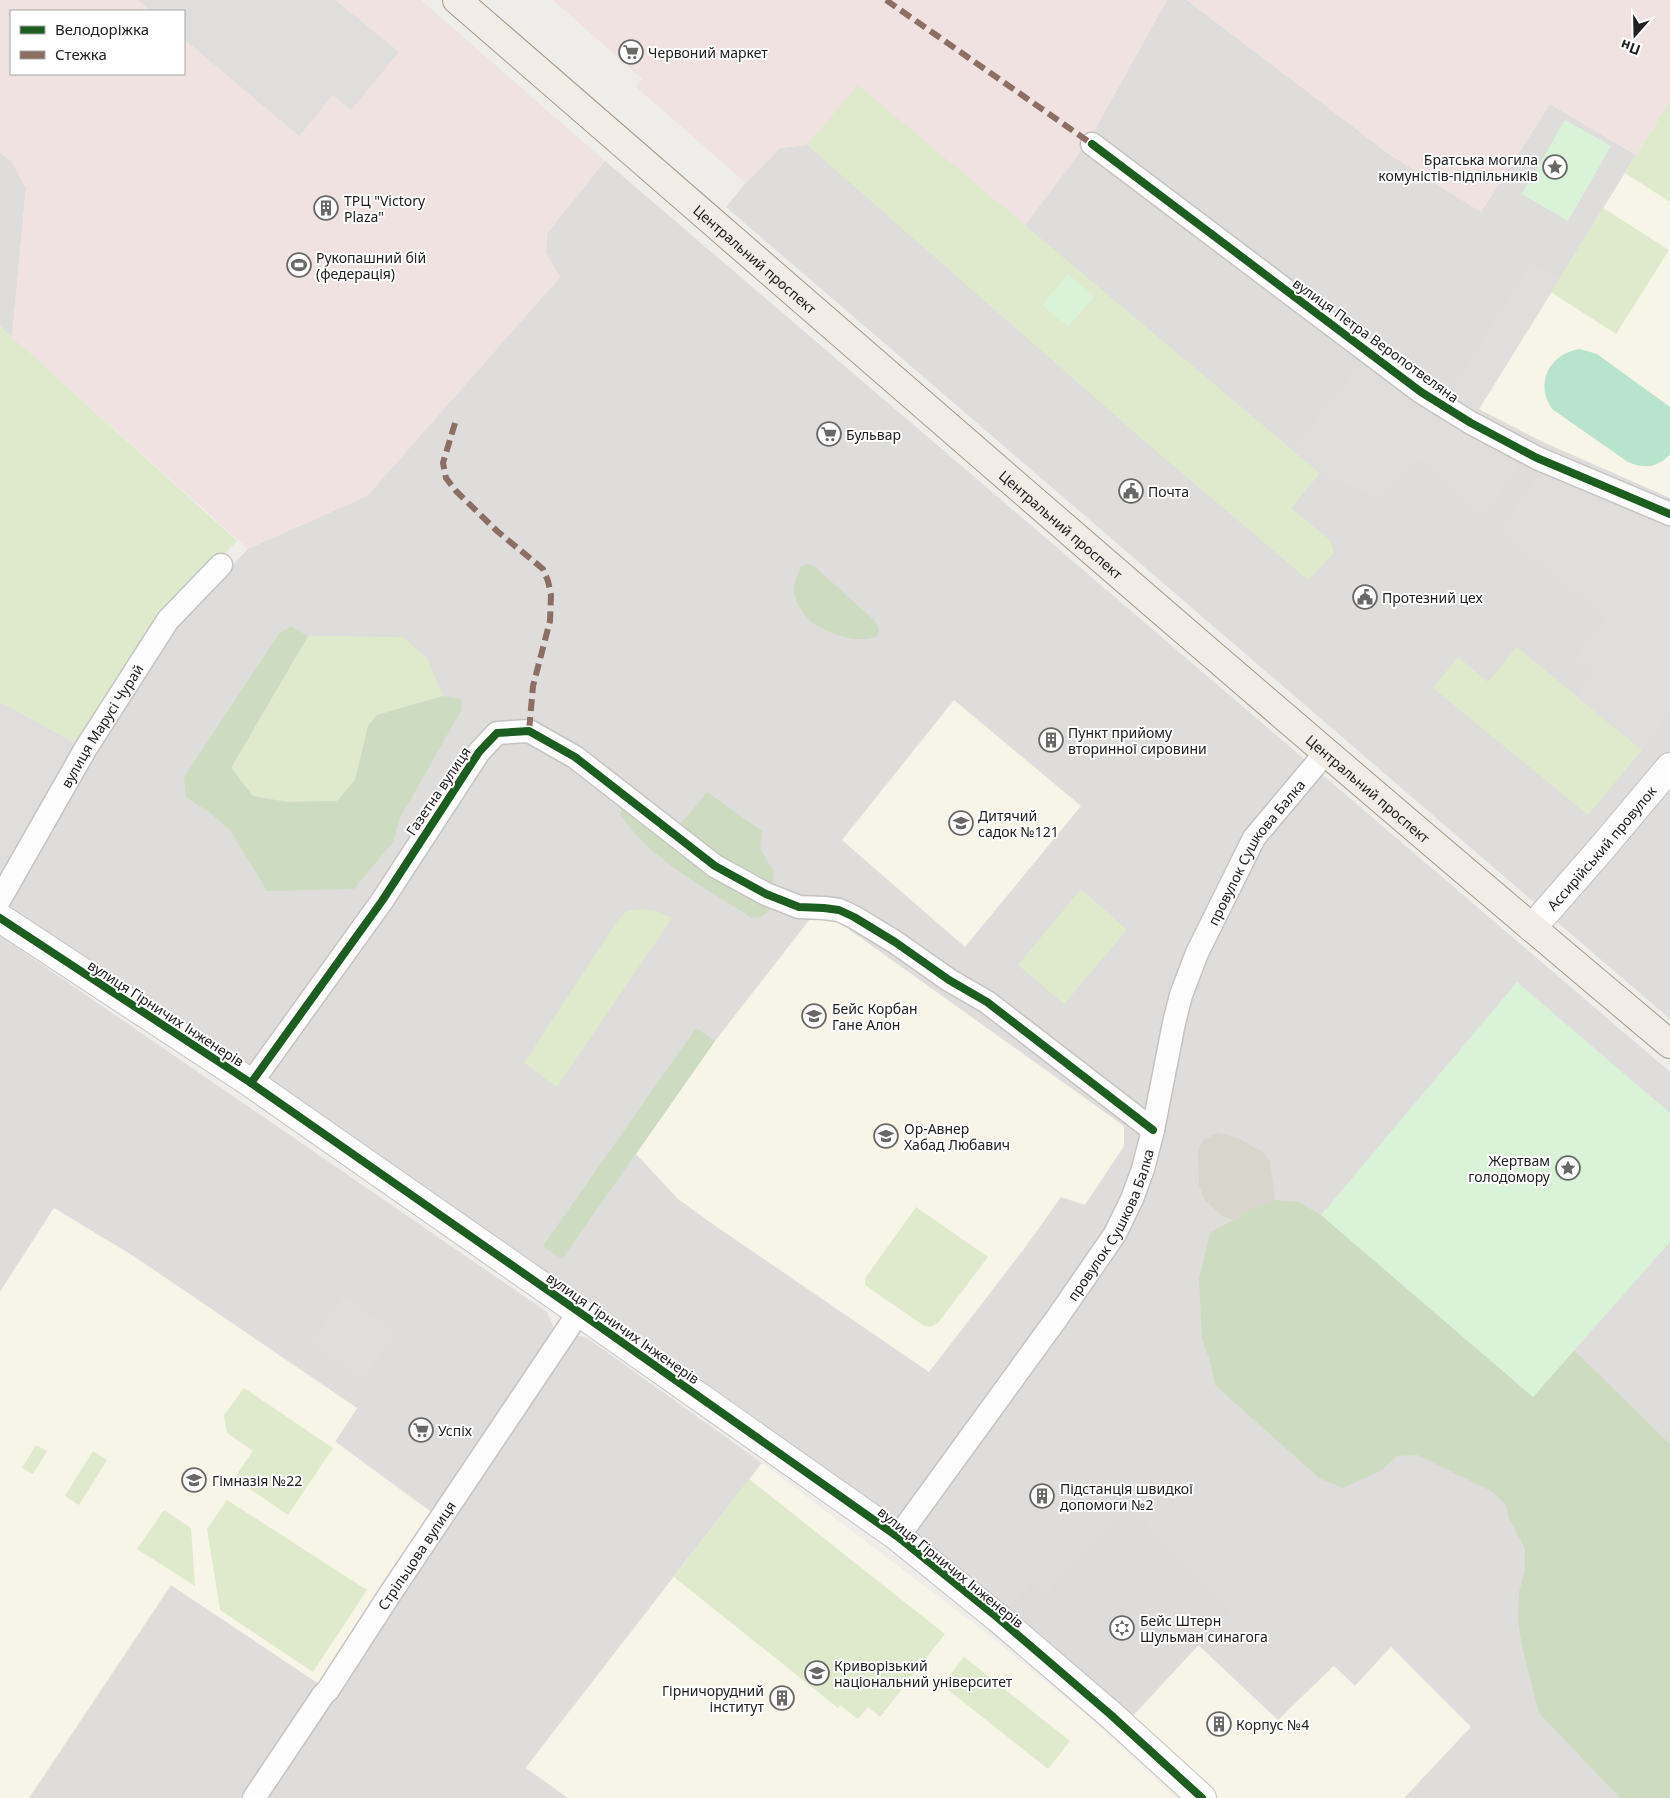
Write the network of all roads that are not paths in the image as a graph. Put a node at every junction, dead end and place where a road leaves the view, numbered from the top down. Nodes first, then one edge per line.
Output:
1 (457, 0) edge
2 (1092, 144) dead end
3 (1670, 514) edge
4 (221, 565) dead end
5 (1327, 751) junction
6 (1670, 767) edge
7 (0, 900) edge
8 (0, 918) edge
9 (1532, 928) junction
10 (1670, 1044) edge
11 (251, 1084) junction
12 (1153, 1130) junction
13 (579, 1312) junction
14 (898, 1537) junction
15 (254, 1798) edge
16 (1202, 1798) edge

1 - 5 main road, Центральний проспект
2 - 3 street, вулиця Петра Веропотвеляна
4 - 7 street, вулиця Марусі Чурай
5 - 9 main road, Центральний проспект
5 - 12 street, провулок Сушкова Балка
6 - 9 street, Ассирійський провулок
8 - 11 street, вулиця Гірничих Інженерів
9 - 10 main road, Центральний проспект
11 - 12 street, Газетна вулиця
11 - 13 street, вулиця Гірничих Інженерів
12 - 14 street, провулок Сушкова Балка
13 - 14 street, вулиця Гірничих Інженерів
13 - 15 street, Стрільцова вулиця
14 - 16 street, вулиця Гірничих Інженерів

